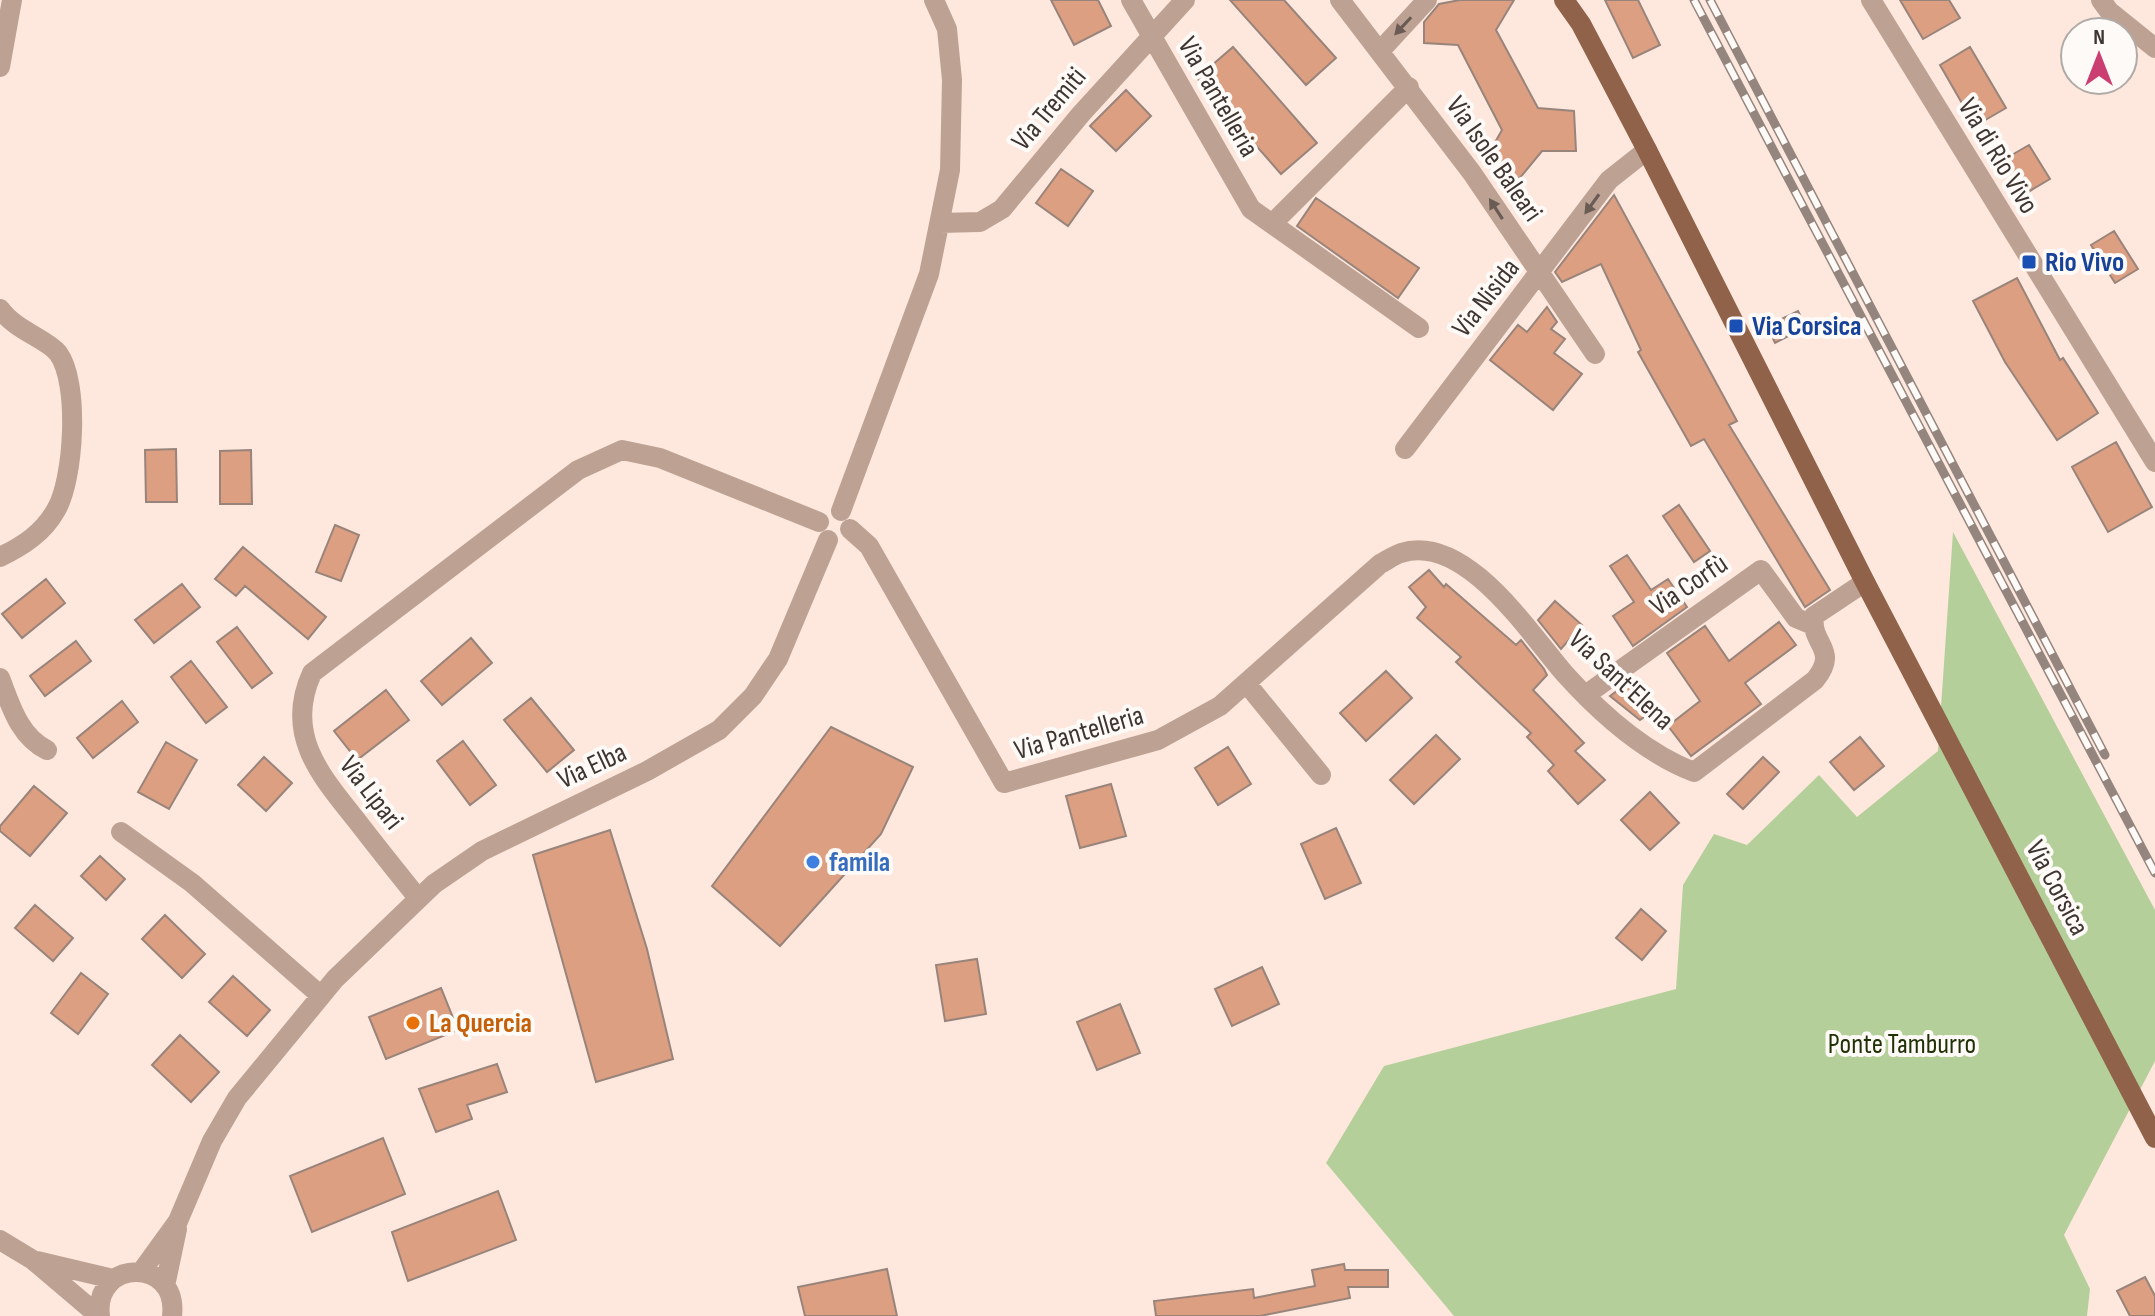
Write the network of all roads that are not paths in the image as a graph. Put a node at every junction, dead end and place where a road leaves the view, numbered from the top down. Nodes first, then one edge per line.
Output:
1 (12, 0) edge
2 (934, 0) edge
3 (1131, 0) edge
4 (1185, 0) edge
5 (1340, 0) edge
6 (1427, 0) edge
7 (1564, 0) edge
8 (1573, 0) edge
9 (1871, 0) edge
10 (2101, 0) edge
11 (1581, 24) junction
12 (1150, 35) junction
13 (2155, 48) edge
14 (1380, 51) junction
15 (0, 67) edge
16 (1409, 87) junction
17 (1647, 150) junction
18 (940, 223) junction
19 (1272, 224) junction
20 (1539, 275) junction
21 (0, 309) edge
22 (1419, 328) dead end
23 (1595, 354) dead end
24 (1405, 449) dead end
25 (2155, 462) edge
26 (846, 520) junction
27 (823, 531) junction
28 (1402, 552) joint
29 (0, 557) edge
30 (1865, 582) junction
31 (1813, 625) junction
32 (0, 678) edge
33 (1247, 684) junction
34 (1587, 694) junction
35 (47, 750) dead end
36 (1321, 775) dead end
37 (121, 832) dead end
38 (418, 898) junction
39 (320, 995) junction
40 (2155, 1138) edge
41 (178, 1221) junction
42 (0, 1240) edge
43 (33, 1260) junction
44 (141, 1272) junction
45 (113, 1279) junction
46 (165, 1286) junction
47 (173, 1315) edge
48 (99, 1316) edge

1 - 15 street
2 - 18 street
3 - 12 street, Via Pantelleria
4 - 12 street, Via Tremiti
5 - 14 street, Via Isole Baleari
6 -> 14 street
7 - 11 main road, Via Corsica
8 - 11 main road, Via Corsica
9 - 25 street, Via di Rio Vivo
10 - 13 street
11 - 17 main road, Via Corsica
12 - 18 street, Via Tremiti
12 - 19 street, Via Pantelleria
14 - 16 street, Via Isole Baleari
16 - 19 street
20 -> 16 street, Via Isole Baleari
17 -> 20 street, Via Nisida
17 - 30 main road, Via Corsica
18 - 26 street
19 - 22 street, Via Pantelleria
20 - 23 street, Via Isole Baleari
20 - 24 street, Via Nisida
21 - 29 street
26 - 27 street
26 - 27 street
26 - 33 street, Via Pantelleria
27 - 38 street, Via Elba
27 - 38 street, Via Lipari
28 - 33 street, Via Pantelleria
28 - 34 street, Via Sant'Elena
30 - 31 street
30 - 40 main road, Via Corsica
31 - 34 street, Via Corfù
31 - 34 street, Via Sant'Elena
32 - 35 street
33 - 36 street
37 - 39 street
38 - 39 street, Via Elba
39 - 41 street, Via Elba
41 - 44 street, Via Elba
41 - 46 street, Via Elba
42 - 43 street
43 - 45 street
43 - 48 street
44 - 45 street
44 - 46 street
45 - 48 street
46 - 47 street

